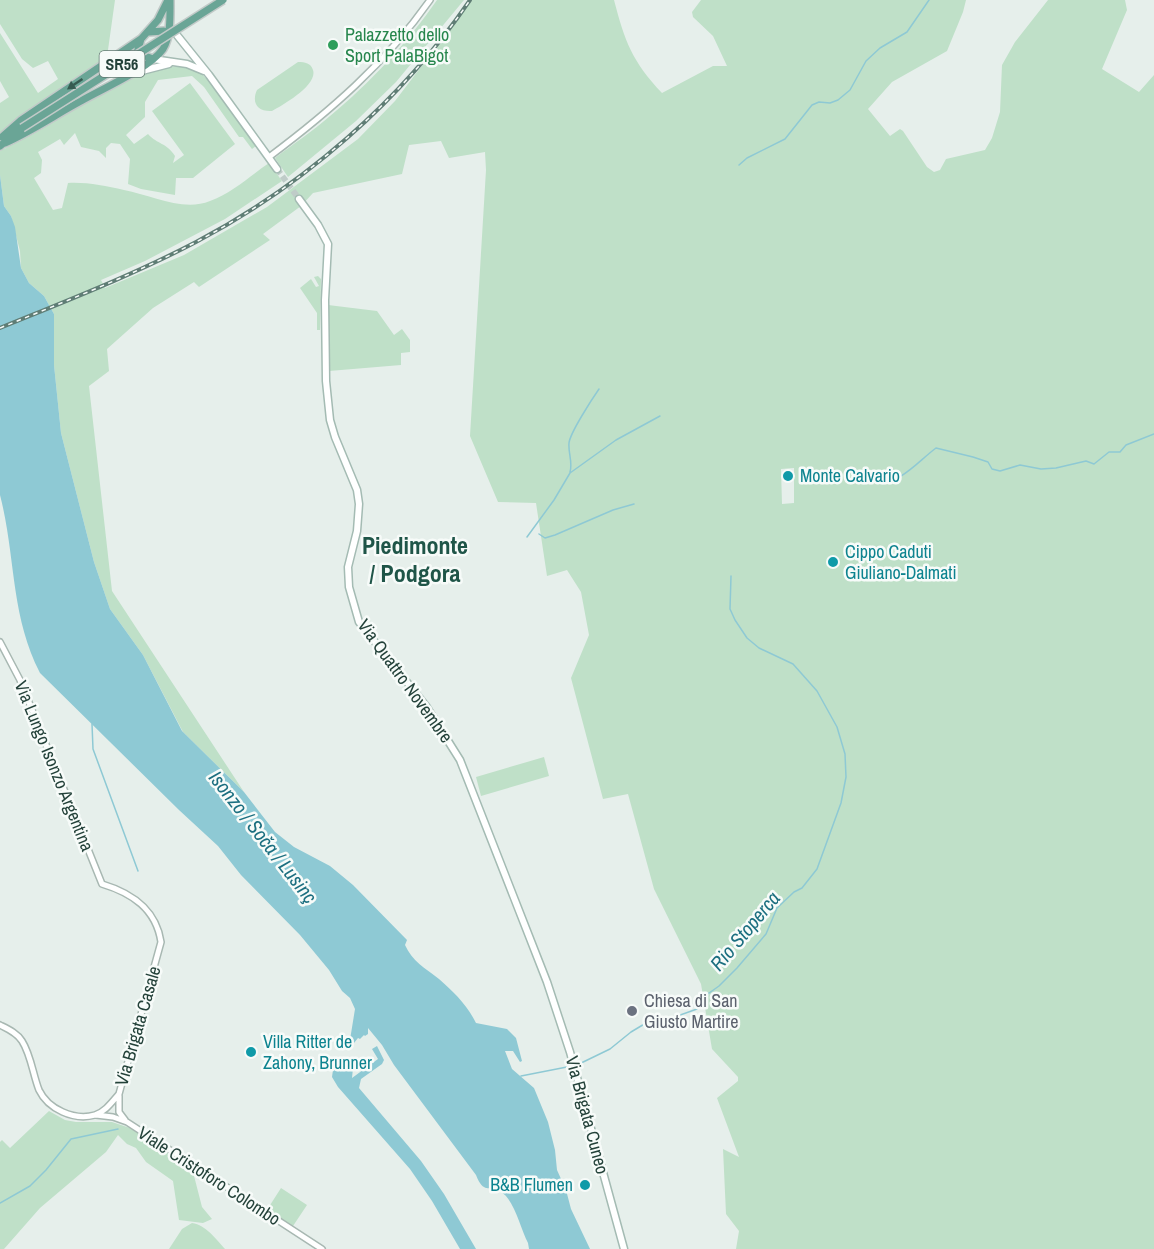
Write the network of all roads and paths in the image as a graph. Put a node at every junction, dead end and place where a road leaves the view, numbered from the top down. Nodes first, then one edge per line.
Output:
1 (169, 0) edge
2 (223, 0) edge
3 (430, 0) edge
4 (168, 24) junction
5 (149, 32) junction
6 (169, 34) junction
7 (141, 39) junction
8 (179, 39) junction
9 (153, 59) junction
10 (172, 63) junction
11 (130, 74) junction
12 (209, 75) junction
13 (2, 141) edge
14 (269, 158) junction
15 (277, 169) tunnel mouth
16 (299, 199) tunnel mouth
17 (0, 635) edge
18 (2, 645) edge
19 (102, 884) joint
20 (547, 982) joint
21 (0, 1025) edge
22 (119, 1094) junction
23 (95, 1115) junction
24 (127, 1122) junction
25 (322, 1249) edge
26 (624, 1249) edge

1 - 4 main road
1 - 5 main road
2 - 13 main road, SR56, bridge
3 - 14 street
4 - 6 main road
4 - 8 main road
5 - 6 main road
5 - 7 main road
6 - 8 main road
6 - 9 main road
7 - 9 main road
7 -> 13 main road
8 - 12 main road
9 - 10 main road
9 - 11 main road
10 - 11 main road
10 - 12 main road
11 - 13 main road
12 - 14 main road
14 - 15 main road
16 - 20 main road, Via Quattro Novembre
17 - 18 street, Via Lungo Isonzo Argentina
18 - 19 street, Via Lungo Isonzo Argentina
19 - 22 street, Via Brigata Casale
20 - 26 main road, Via Brigata Cuneo
21 - 23 street
22 - 23 street, Via Brigata Casale
22 - 24 street, Viale Cristoforo Colombo
23 - 24 street, Viale Cristoforo Colombo
24 - 25 street, Viale Cristoforo Colombo

